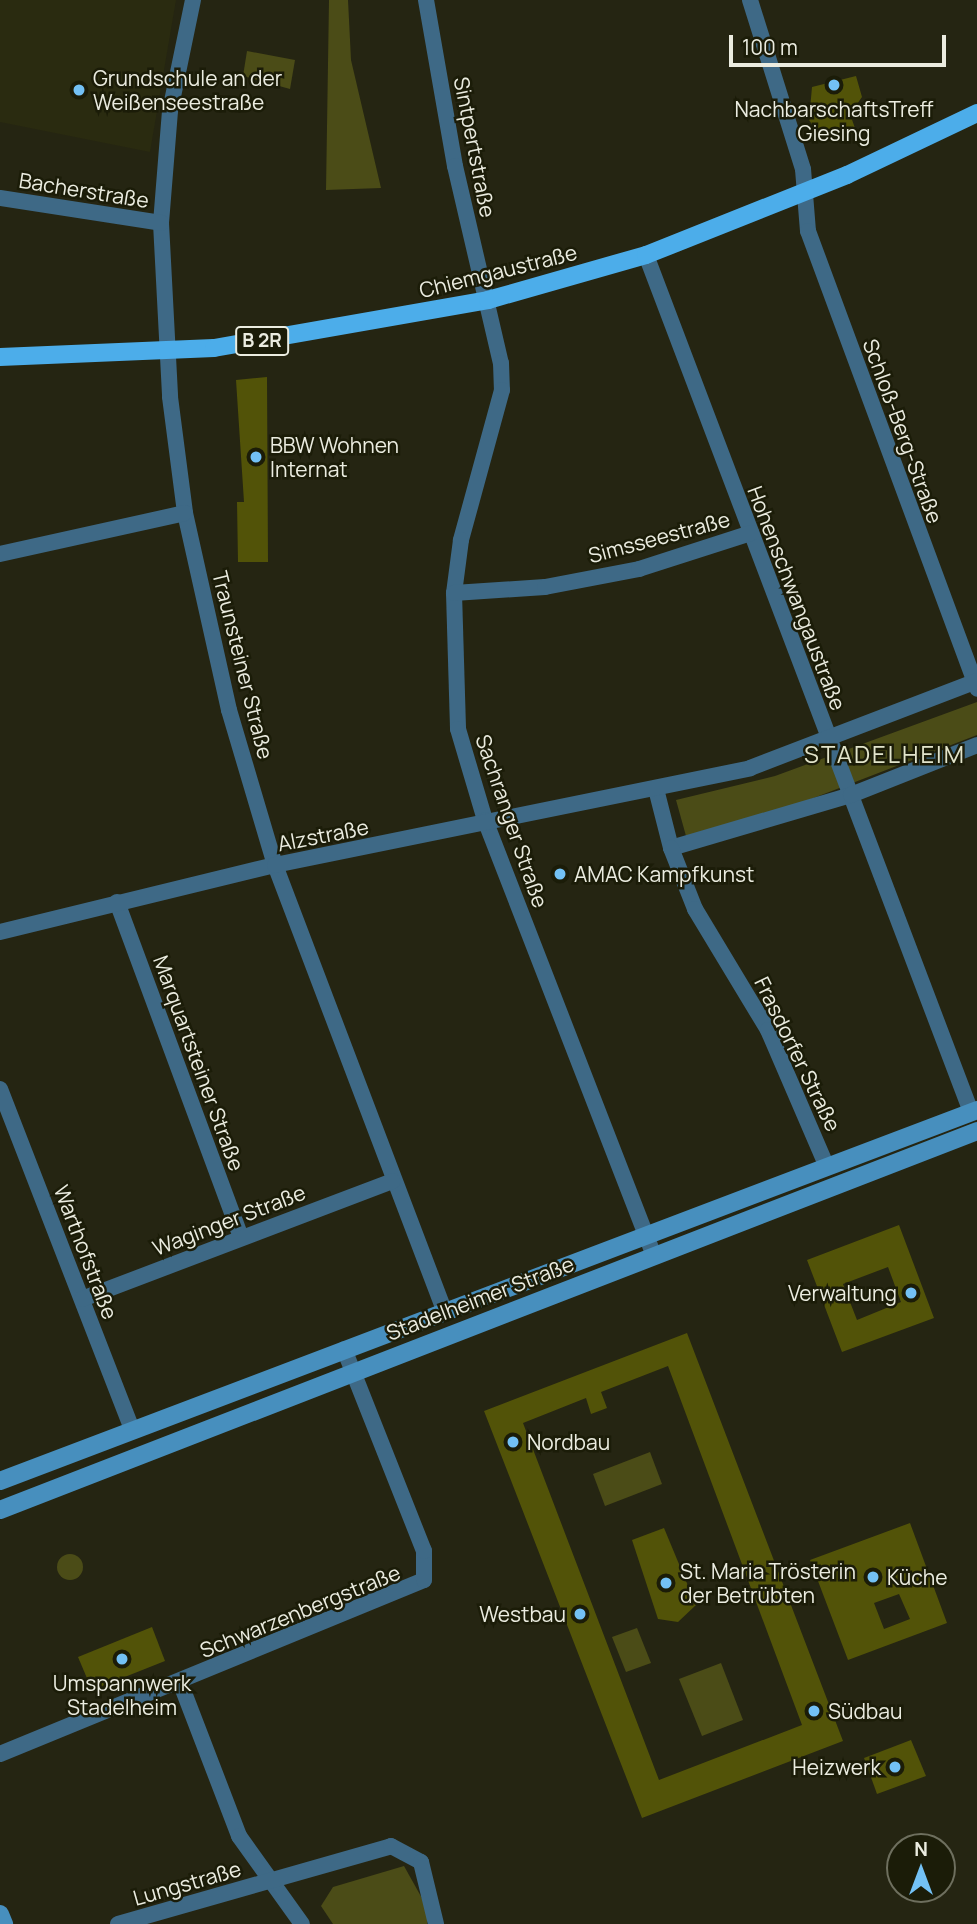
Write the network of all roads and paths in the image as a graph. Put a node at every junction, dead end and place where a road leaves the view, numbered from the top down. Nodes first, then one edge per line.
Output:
1 (193, 0) edge
2 (426, 0) edge
3 (750, 0) edge
4 (977, 113) edge
5 (806, 192) junction
6 (0, 198) edge
7 (161, 223) junction
8 (646, 255) junction
9 (488, 300) junction
10 (167, 352) junction
11 (0, 357) edge
12 (185, 513) junction
13 (751, 533) junction
14 (0, 554) edge
15 (454, 593) junction
16 (976, 684) edge
17 (830, 742) junction
18 (977, 744) edge
19 (656, 789) junction
20 (850, 795) junction
21 (485, 820) junction
22 (671, 848) junction
23 (275, 865) junction
24 (117, 902) junction
25 (0, 932) edge
26 (0, 1089) edge
27 (974, 1111) edge
28 (977, 1131) edge
29 (827, 1167) junction
30 (392, 1181) junction
31 (645, 1233) junction
32 (241, 1238) junction
33 (654, 1256) junction
34 (82, 1299) junction
35 (444, 1311) junction
36 (344, 1349) junction
37 (353, 1372) junction
38 (132, 1430) junction
39 (0, 1482) edge
40 (0, 1510) edge
41 (180, 1682) junction
42 (0, 1754) edge
43 (267, 1882) junction
44 (0, 1914) edge
45 (4, 1924) edge
46 (118, 1924) edge
47 (302, 1924) edge
48 (436, 1924) edge

1 - 7 street, Traunsteiner Straße
2 - 9 street, Sintpertstraße
3 - 5 street, Schloß-Berg-Straße
4 - 5 main road, Chiemgaustraße / B 2R
5 - 8 main road, Chiemgaustraße / B 2R
5 - 16 street, Schloß-Berg-Straße
6 - 7 street, Bacherstraße
7 - 10 street, Traunsteiner Straße
8 - 9 main road, Chiemgaustraße / B 2R
8 - 13 street, Hohenschwangaustraße
9 - 10 main road, Chiemgaustraße / B 2R
9 - 15 street, Sachranger Straße
10 - 11 main road, Chiemgaustraße / B 2R
10 - 12 street, Traunsteiner Straße
12 - 14 street
12 - 23 street, Traunsteiner Straße
13 - 15 street, Simsseestraße
13 - 17 street, Hohenschwangaustraße
15 - 21 street, Sachranger Straße
16 - 17 street, Alzstraße
17 - 19 street, Alzstraße
17 - 20 street, Hohenschwangaustraße
18 - 20 street
19 - 21 street, Alzstraße
19 - 22 street, Frasdorfer Straße
20 - 22 street
20 - 27 street, Hohenschwangaustraße
21 - 23 street, Alzstraße
21 - 31 street, Sachranger Straße
22 - 29 street, Frasdorfer Straße
23 - 24 street, Alzstraße
23 - 30 street, Traunsteiner Straße
24 - 25 street, Alzstraße
24 - 32 street, Marquartsteiner Straße
26 - 34 street, Warthofstraße
27 - 29 main road, Stadelheimer Straße
28 - 33 main road, Stadelheimer Straße
29 - 31 main road, Stadelheimer Straße
30 - 32 street, Waginger Straße
30 - 35 street, Traunsteiner Straße
31 - 33 street, Sachranger Straße
31 - 35 main road, Stadelheimer Straße
32 - 34 street, Waginger Straße
33 - 37 main road, Stadelheimer Straße
34 - 38 street, Warthofstraße
35 - 36 main road, Stadelheimer Straße
36 - 37 street, Schwarzenbergstraße
36 - 38 main road, Stadelheimer Straße
37 - 40 main road, Stadelheimer Straße
37 - 41 street, Schwarzenbergstraße
38 - 39 main road, Stadelheimer Straße
41 - 42 street, Schwarzenbergstraße
41 - 43 street
43 - 46 street, Lungstraße
43 - 47 street
43 - 48 street, Lungstraße
44 - 45 main road

